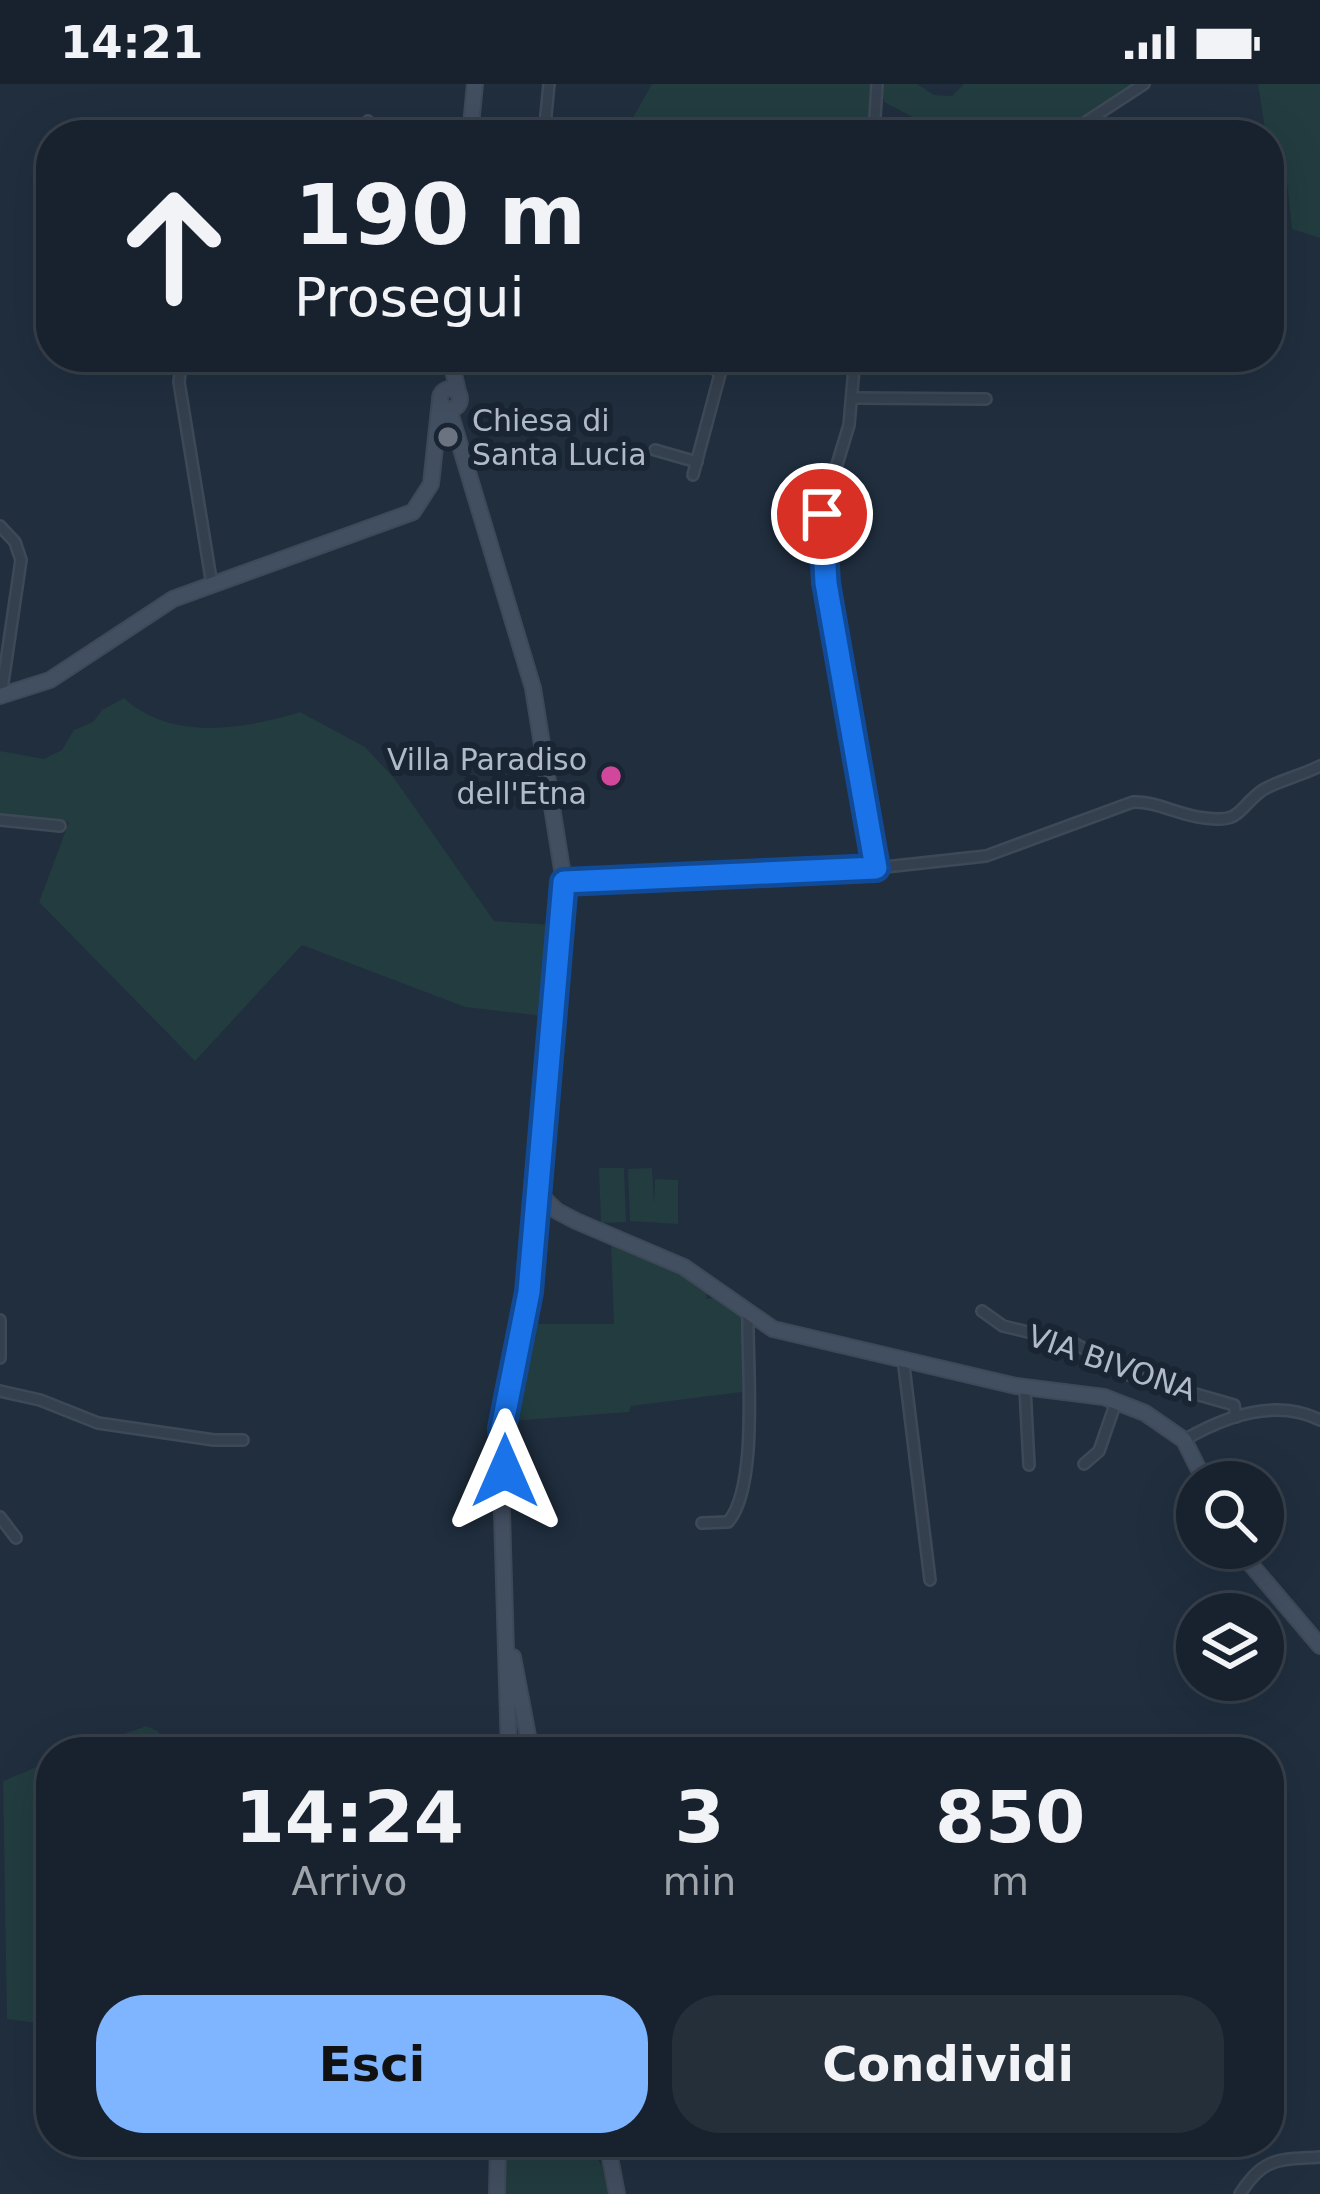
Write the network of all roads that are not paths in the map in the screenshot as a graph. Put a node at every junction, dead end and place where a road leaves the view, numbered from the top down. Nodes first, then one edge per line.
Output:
1 (475, 84) edge
2 (549, 84) edge
3 (877, 84) edge
4 (1144, 84) edge
5 (471, 120) edge
6 (545, 120) edge
7 (875, 120) edge
8 (1089, 120) edge
9 (180, 372) edge
10 (448, 372) edge
11 (718, 372) edge
12 (855, 372) edge
13 (854, 398) junction
14 (986, 399) dead end
15 (449, 403) junction
16 (655, 450) dead end
17 (697, 462) junction
18 (693, 475) dead end
19 (0, 526) edge
20 (212, 585) junction
21 (1, 696) edge
22 (1320, 766) edge
23 (0, 820) edge
24 (60, 826) dead end
25 (876, 868) junction
26 (564, 882) junction
27 (537, 1192) junction
28 (982, 1311) dead end
29 (748, 1315) junction
30 (0, 1320) edge
31 (0, 1358) edge
32 (903, 1358) junction
33 (1025, 1388) junction
34 (0, 1391) edge
35 (1116, 1402) junction
36 (1320, 1405) edge
37 (1305, 1413) junction
38 (1236, 1417) junction
39 (1320, 1420) edge
40 (502, 1428) junction
41 (244, 1440) dead end
42 (1184, 1440) junction
43 (1194, 1461) edge
44 (1084, 1464) dead end
45 (1029, 1466) dead end
46 (0, 1517) edge
47 (702, 1523) dead end
48 (16, 1538) dead end
49 (1255, 1569) edge
50 (930, 1580) dead end
51 (1320, 1646) edge
52 (508, 1737) edge
53 (528, 1737) edge
54 (498, 2157) edge
55 (610, 2157) edge
56 (1320, 2157) edge
57 (497, 2194) edge
58 (617, 2194) edge
59 (1240, 2194) edge

1 - 5 main road
2 - 6 street
3 - 7 street
4 - 8 street
9 - 20 street
10 - 15 main road
11 - 17 street
12 - 13 street
13 - 14 street
13 - 25 street
15 - 20 main road
15 - 26 main road
16 - 17 street
17 - 18 street
19 - 21 street
20 - 21 main road
22 - 25 street
23 - 24 street
25 - 26 street
26 - 27 main road
27 - 29 main road
27 - 40 main road
28 - 38 street, VIA BIVONA
29 - 32 main road
29 - 47 street
30 - 31 street
32 - 33 main road
32 - 50 street
33 - 35 main road
33 - 45 street
34 - 41 street
35 - 42 main road
35 - 44 street
36 - 37 street
37 - 38 street
37 - 39 street
38 - 42 street
40 - 52 main road
40 - 53 main road
42 - 43 main road
46 - 48 street
49 - 51 main road
54 - 57 main road
55 - 58 main road
56 - 59 street

